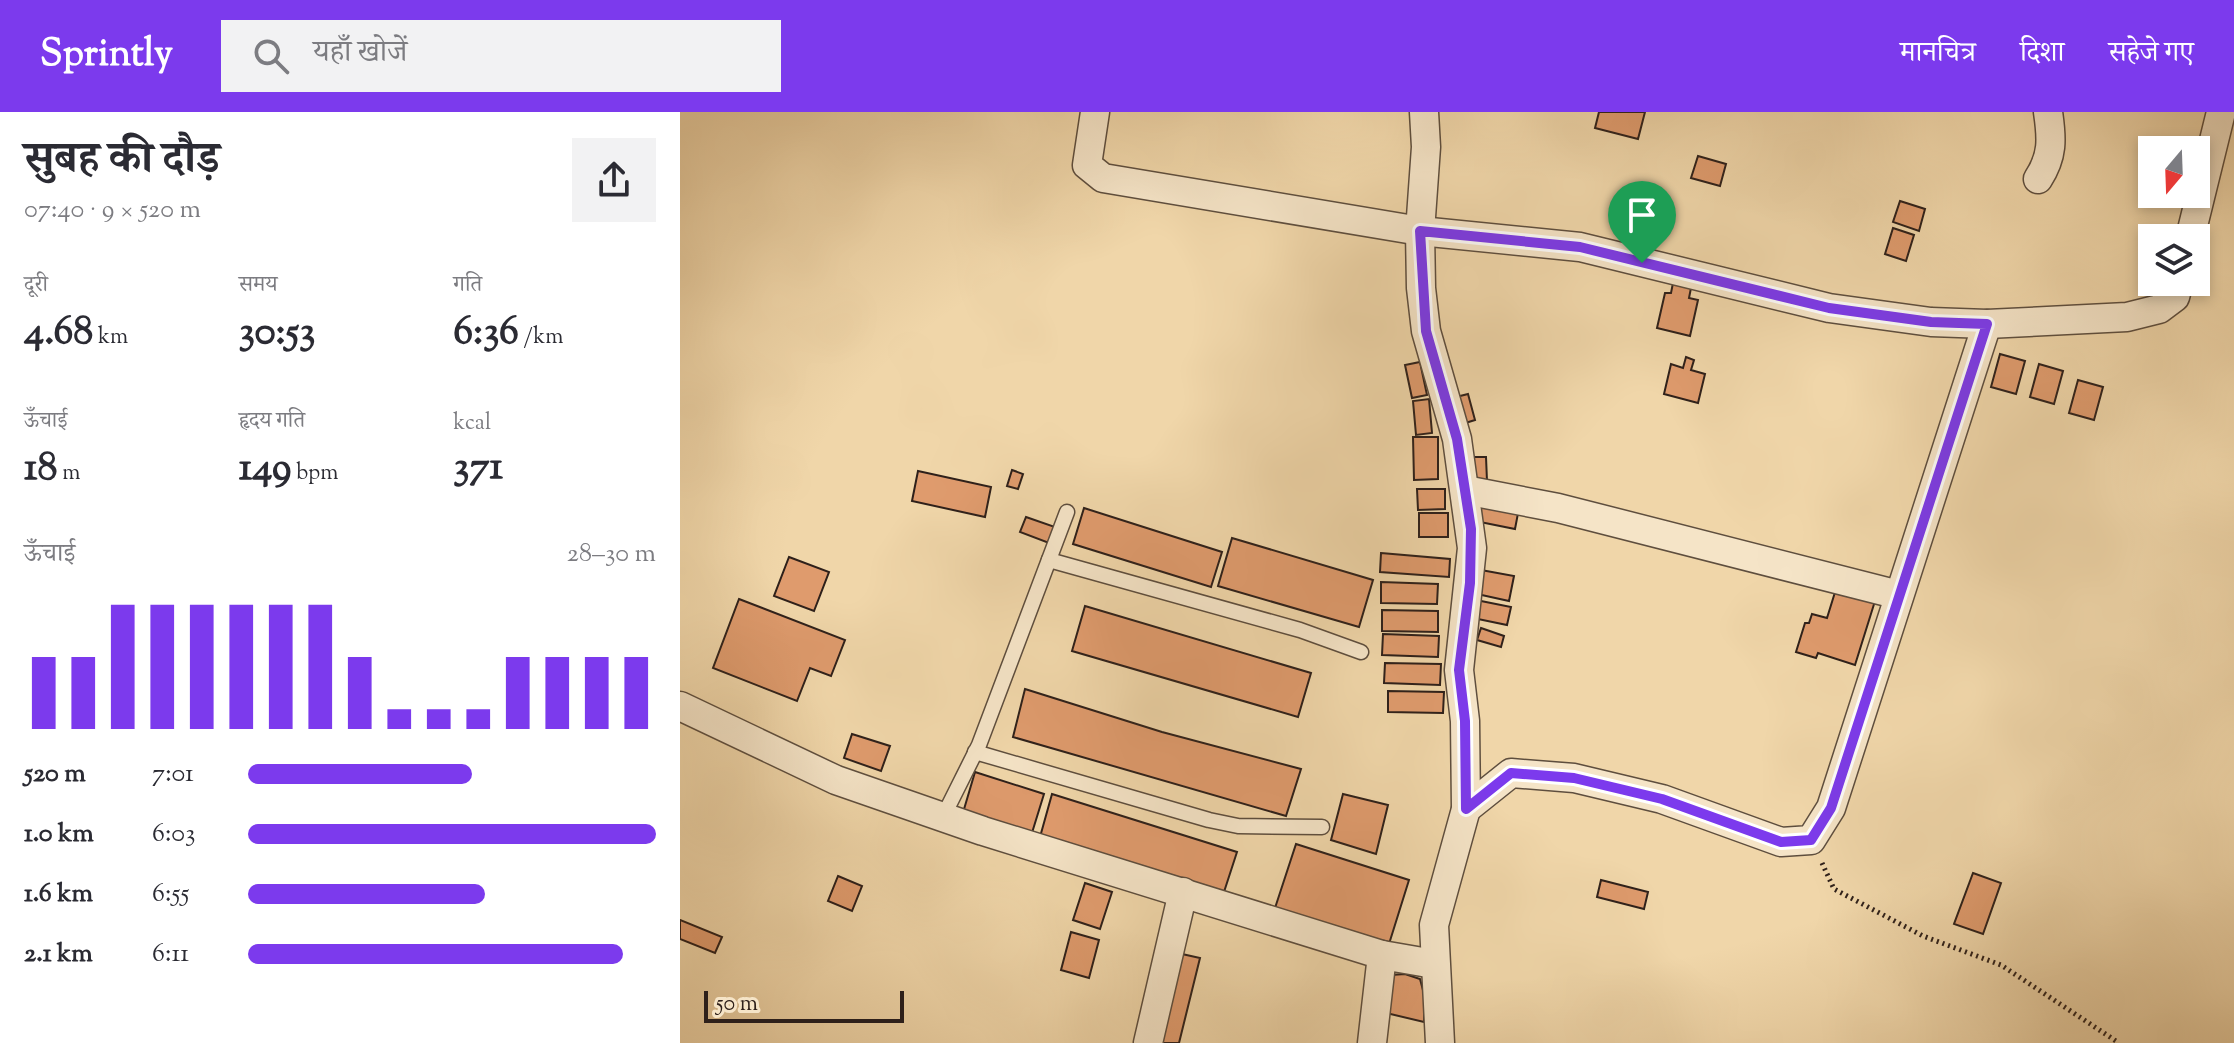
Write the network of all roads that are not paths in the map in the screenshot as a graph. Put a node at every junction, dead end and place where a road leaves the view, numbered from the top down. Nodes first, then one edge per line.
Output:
1 (1095, 112) edge
2 (1424, 112) edge
3 (2048, 112) edge
4 (2221, 112) edge
5 (2038, 179) dead end
6 (2193, 224) edge
7 (1420, 231) junction
8 (2175, 296) edge
9 (1987, 324) junction
10 (1465, 490) junction
11 (1067, 512) dead end
12 (1049, 560) junction
13 (1899, 595) junction
14 (1361, 652) dead end
15 (680, 706) edge
16 (975, 752) junction
17 (1466, 809) junction
18 (943, 817) junction
19 (1322, 827) dead end
20 (1183, 892) junction
21 (1382, 955) junction
22 (1434, 964) junction
23 (1148, 1043) edge
24 (1372, 1043) edge
25 (1440, 1043) edge

1 - 7 street
2 - 7 street
3 - 5 street
4 - 6 street
7 - 9 street
7 - 10 street
8 - 9 street
9 - 13 street
10 - 13 street
10 - 17 street
11 - 12 lane
12 - 14 lane
12 - 16 lane
13 - 17 street
15 - 18 street
16 - 18 lane
16 - 19 lane
17 - 22 street
18 - 20 street
20 - 21 street
20 - 23 street
21 - 22 street
21 - 24 street
22 - 25 street

